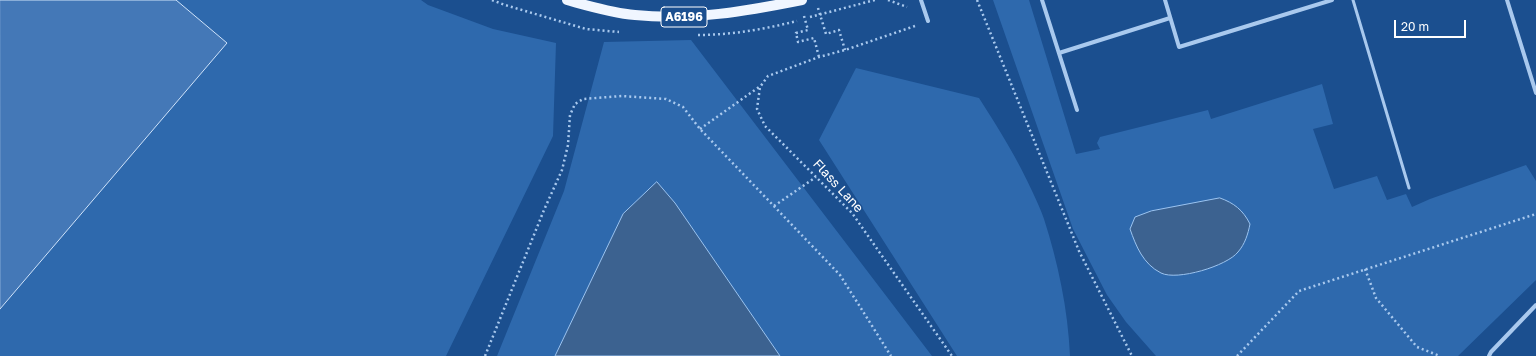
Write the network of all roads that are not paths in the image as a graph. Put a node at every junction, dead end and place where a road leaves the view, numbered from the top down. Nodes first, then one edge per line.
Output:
1 (567, 0) edge
2 (802, 0) edge
3 (921, 0) edge
4 (1042, 0) edge
5 (1165, 0) edge
6 (1332, 0) edge
7 (1353, 0) edge
8 (1507, 0) edge
9 (1170, 18) junction
10 (928, 21) road end
11 (1059, 54) junction
12 (1536, 93) edge
13 (1077, 110) dead end
14 (1409, 188) dead end
15 (1536, 305) edge
16 (1489, 356) edge

1 - 2 main road, A6196
3 - 10 street
4 - 11 street
5 - 9 street
6 - 9 street
7 - 14 lane
8 - 12 street
9 - 11 street
11 - 13 street
15 - 16 street

